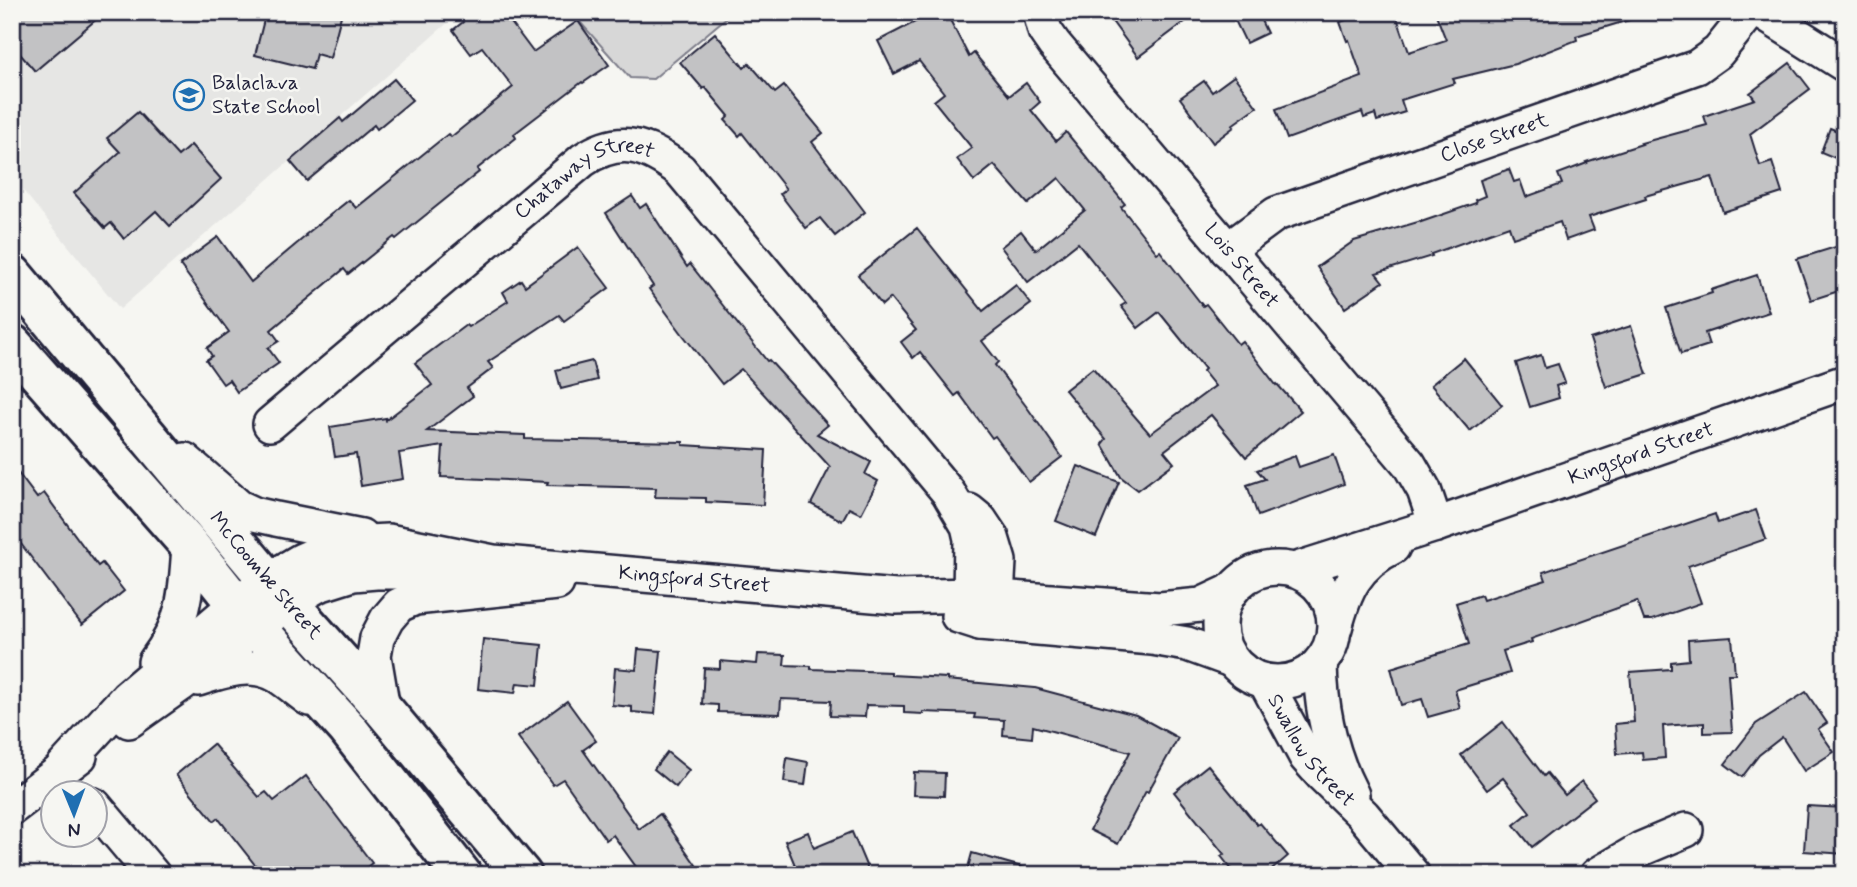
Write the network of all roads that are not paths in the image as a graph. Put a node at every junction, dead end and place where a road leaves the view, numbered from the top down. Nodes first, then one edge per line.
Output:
1 (1040, 12) edge
2 (1750, 12) edge
3 (1761, 12) edge
4 (1845, 65) edge
5 (1227, 250) junction
6 (12, 274) edge
7 (12, 344) edge
8 (90, 368) junction
9 (1845, 382) edge
10 (270, 425) dead end
11 (1436, 525) junction
12 (388, 541) junction
13 (189, 545) junction
14 (493, 562) junction
15 (1294, 570) junction
16 (632, 574) junction
17 (278, 591) junction
18 (1229, 593) junction
19 (982, 605) junction
20 (246, 616) junction
21 (1335, 628) junction
22 (1231, 660) junction
23 (1320, 664) junction
24 (1265, 681) junction
25 (180, 685) junction
26 (127, 697) junction
27 (383, 709) junction
28 (348, 728) junction
29 (63, 767) junction
30 (72, 778) edge
31 (12, 808) edge
32 (1363, 815) junction
33 (108, 822) edge
34 (1686, 830) dead end
35 (153, 875) edge
36 (463, 875) edge
37 (522, 875) edge
38 (1413, 875) edge
39 (1597, 875) edge

1 - 5 street, Lois Street
2 - 5 street, Close Street
3 - 4 street
5 - 11 street, Lois Street
6 - 8 main road, McCoombe Street
7 - 13 main road, McCoombe Street
8 - 12 street
8 - 17 main road, McCoombe Street
9 - 11 street, Kingsford Street
10 - 19 street, Chataway Street
11 - 15 street, Kingsford Street
11 - 21 street, Kingsford Street
12 - 14 street, Kingsford Street
12 - 17 street, Kingsford Street
13 - 20 main road, McCoombe Street
13 - 26 street
14 - 16 street, Kingsford Street
14 - 17 street, Kingsford Street
15 - 18 street
15 - 21 street
16 - 19 street, Kingsford Street
16 - 27 street
17 - 20 street, Kingsford Street
17 - 27 main road, McCoombe Street
18 - 19 street, Kingsford Street
18 - 22 street
19 - 22 street, Kingsford Street
20 - 25 street
20 - 26 street
20 - 28 main road, McCoombe Street
21 - 23 street
22 - 24 street
23 - 24 street
23 - 32 street, Swallow Street
24 - 32 street, Swallow Street
25 - 28 street
25 - 29 street
26 - 29 street
27 - 37 main road, McCoombe Street
28 - 36 main road, McCoombe Street
29 - 30 street
29 - 31 street
32 - 38 street, Swallow Street
33 - 35 street
34 - 39 street

